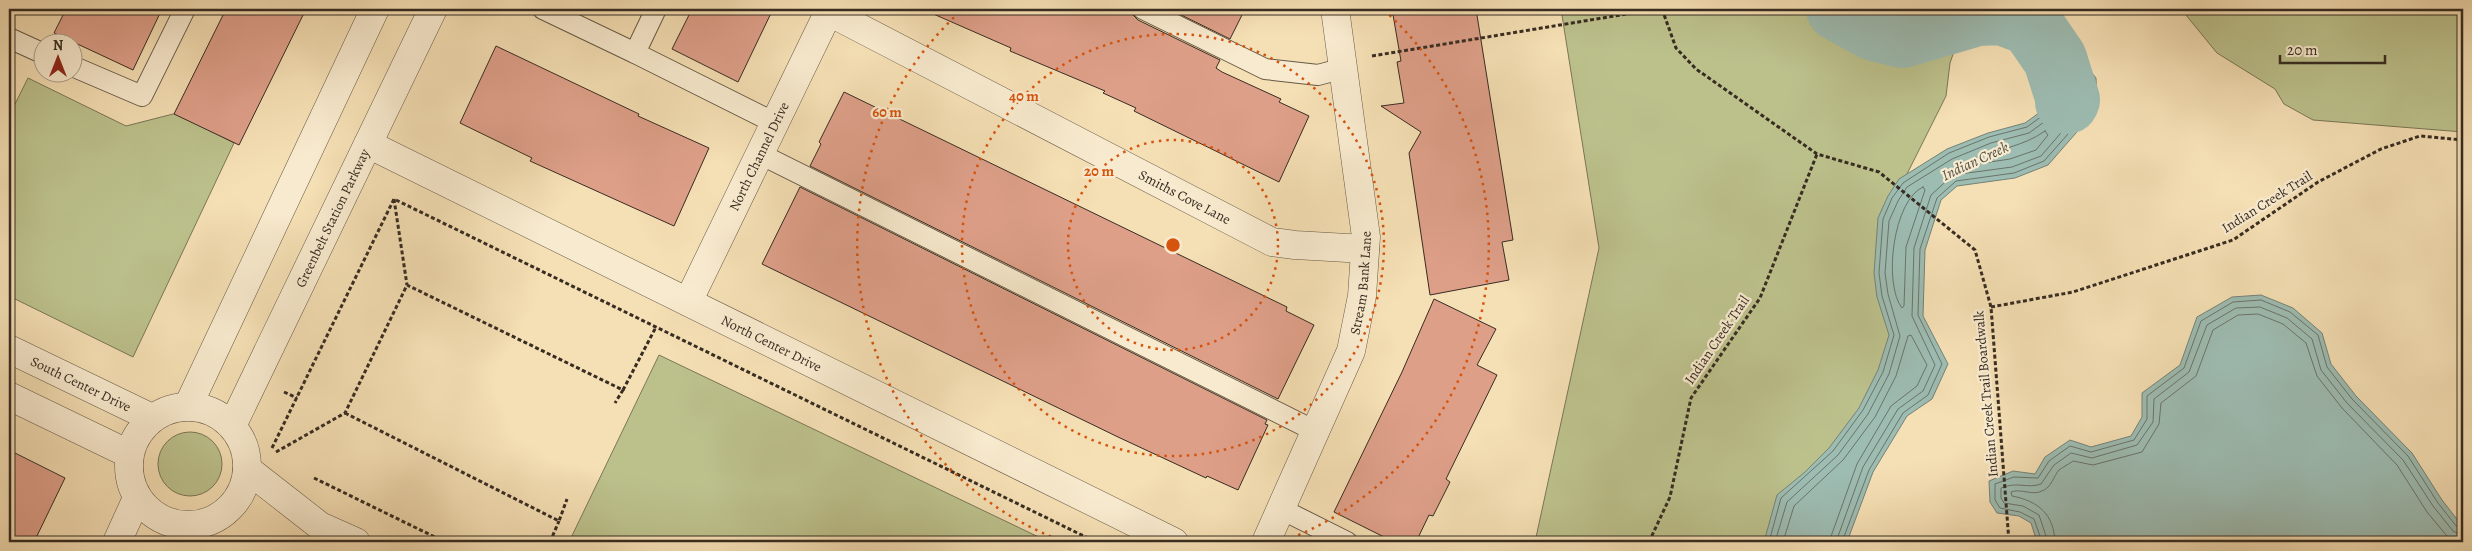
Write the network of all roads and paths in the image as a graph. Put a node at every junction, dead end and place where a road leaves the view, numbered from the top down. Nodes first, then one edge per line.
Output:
1 (185, 9) edge
2 (376, 9) edge
3 (433, 9) edge
4 (543, 9) edge
5 (656, 9) edge
6 (1143, 9) edge
7 (1335, 9) edge
8 (1656, 9) edge
9 (1662, 9) edge
10 (829, 10) edge
11 (9, 38) edge
12 (32, 48) edge
13 (635, 53) junction
14 (1344, 68) junction
15 (82, 70) edge
16 (775, 122) junction
17 (2463, 140) edge
18 (368, 144) junction
19 (760, 154) junction
20 (1817, 154) junction
21 (412, 166) junction
22 (394, 199) junction
23 (1365, 249) junction
24 (407, 285) junction
25 (688, 302) junction
26 (1992, 307) junction
27 (656, 327) junction
28 (9, 349) edge
29 (623, 390) junction
30 (9, 396) edge
31 (615, 403) dead end
32 (188, 406) junction
33 (345, 413) junction
34 (152, 418) junction
35 (232, 426) junction
36 (1315, 432) junction
37 (129, 454) junction
38 (247, 469) junction
39 (313, 477) dead end
40 (137, 498) junction
41 (567, 499) dead end
42 (1281, 509) junction
43 (559, 521) junction
44 (179, 534) edge
45 (117, 542) edge
46 (356, 542) edge
47 (445, 542) edge
48 (550, 542) edge
49 (1096, 542) edge
50 (1174, 542) edge
51 (1266, 542) edge
52 (1347, 542) edge
53 (1649, 542) edge
54 (2009, 542) edge

1 - 15 lane
2 - 32 street
3 - 18 street, Greenbelt Station Parkway
4 - 13 lane
5 - 13 lane
6 - 14 lane
7 - 14 street, Stream Bank Lane
8 - 14 path
9 - 20 path
10 - 16 street, North Channel Drive
10 - 23 street, Smiths Cove Lane
11 - 12 lane
13 - 16 lane
14 - 23 street, Stream Bank Lane
16 - 19 street, North Channel Drive
17 - 26 path, Indian Creek Trail
18 - 21 street, North Center Drive
18 - 35 street, Greenbelt Station Parkway
19 - 25 street, North Channel Drive
19 - 36 lane
20 - 26 path, Indian Creek Trail Boardwalk
20 - 53 path, Indian Creek Trail
21 - 22 path
21 - 25 street, North Center Drive
22 - 24 path
22 - 27 path
22 - 33 path
23 - 36 street, Stream Bank Lane
24 - 29 path
24 - 33 path
25 - 50 street, North Center Drive
26 - 54 path, Indian Creek Trail Boardwalk
27 - 29 path
27 - 49 path
28 - 34 street, South Center Drive
29 - 31 path
30 - 37 street
32 - 34 street
32 - 35 street
33 - 43 path
34 - 37 street
35 - 38 street
36 - 42 street, Stream Bank Lane
37 - 40 street
38 - 44 street
38 - 46 street
39 - 47 path
40 - 44 street
40 - 45 street
41 - 43 path
42 - 51 street, Stream Bank Lane
42 - 52 lane
43 - 48 path

